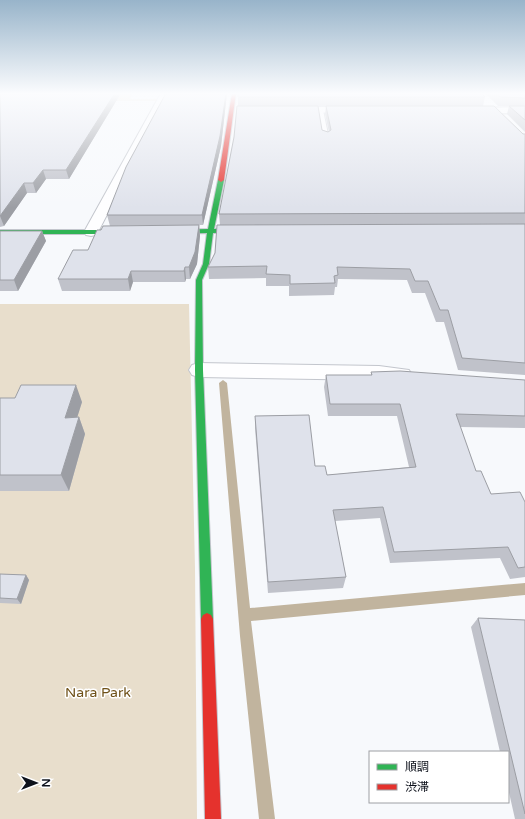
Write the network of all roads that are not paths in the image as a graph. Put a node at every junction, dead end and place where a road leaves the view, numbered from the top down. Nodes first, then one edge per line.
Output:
1 (144, 131) edge
2 (232, 131) edge
3 (324, 131) edge
4 (326, 140) edge
5 (256, 230) edge
6 (210, 231) junction
7 (0, 232) edge
8 (91, 232) junction
9 (137, 232) edge
10 (161, 232) edge
11 (199, 370) junction
12 (418, 376) edge
13 (213, 819) edge

1 - 8 street
2 - 6 main road
3 - 4 lane
5 - 6 main road
6 - 10 main road
6 - 11 main road
7 - 8 main road
8 - 9 main road
11 - 12 street
11 - 13 main road

